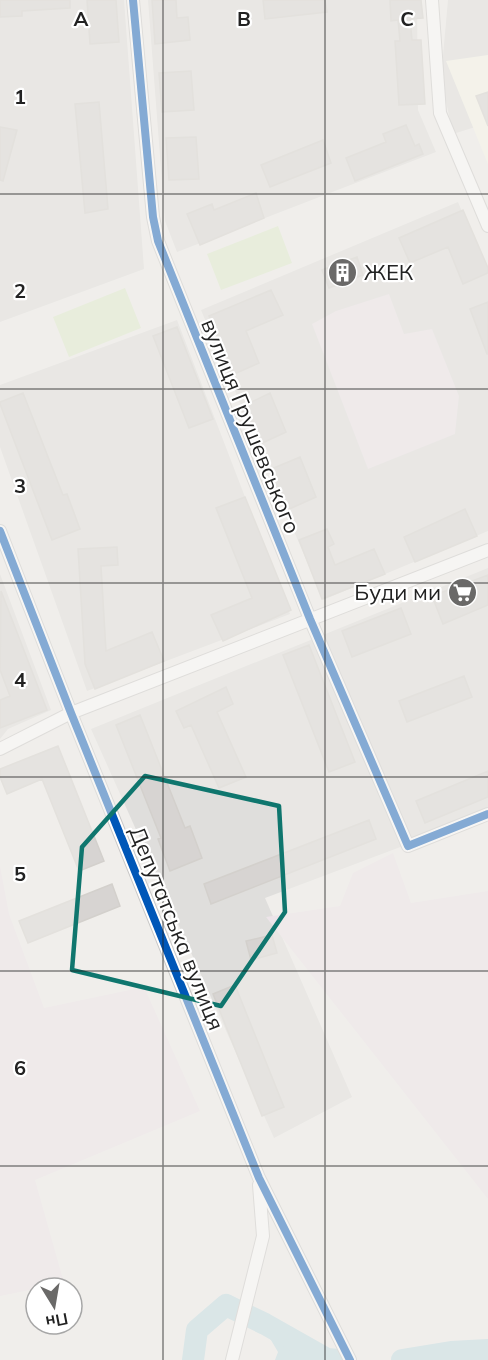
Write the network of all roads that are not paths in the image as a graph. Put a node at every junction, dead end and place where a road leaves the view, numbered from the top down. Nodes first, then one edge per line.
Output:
1 (134, 0) edge
2 (432, 0) edge
3 (488, 226) edge
4 (0, 531) edge
5 (488, 550) edge
6 (310, 619) junction
7 (71, 713) junction
8 (0, 749) edge
9 (488, 814) edge
10 (259, 1178) junction
11 (233, 1354) edge
12 (350, 1360) edge

1 - 6 street, вулиця Грушевського
2 - 3 street
4 - 7 street, Депутатська вулиця
5 - 6 street
6 - 7 street
6 - 9 street, вулиця Грушевського
7 - 8 street
7 - 10 street, Депутатська вулиця
10 - 11 street
10 - 12 street, Депутатська вулиця

